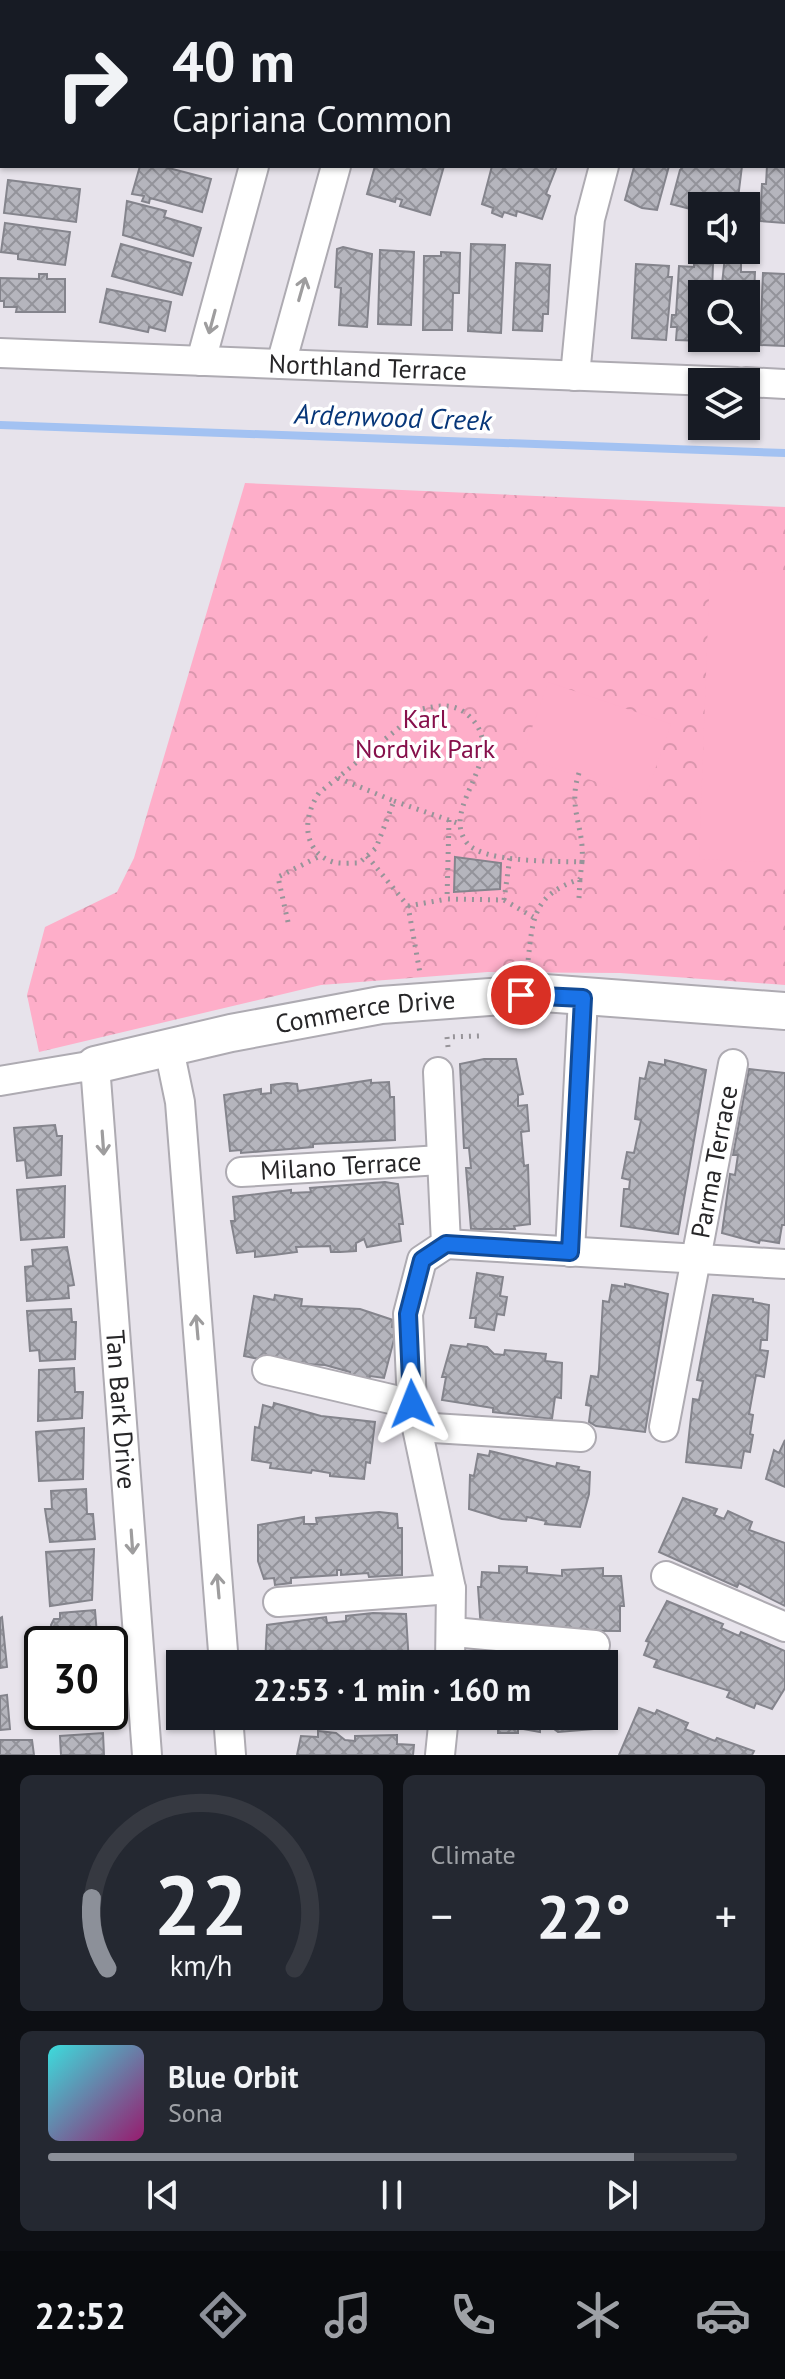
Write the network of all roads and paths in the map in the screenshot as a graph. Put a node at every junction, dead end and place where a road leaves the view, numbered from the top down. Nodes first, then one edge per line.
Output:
1 (253, 168) edge
2 (335, 168) edge
3 (603, 168) edge
4 (0, 353) edge
5 (201, 361) junction
6 (281, 364) junction
7 (575, 376) junction
8 (688, 380) edge
9 (760, 383) edge
10 (785, 384) edge
11 (579, 773) dead end
12 (338, 778) junction
13 (394, 801) junction
14 (449, 820) junction
15 (460, 824) junction
16 (323, 855) junction
17 (367, 856) junction
18 (510, 857) junction
19 (582, 862) junction
20 (580, 879) junction
21 (579, 898) dead end
22 (447, 899) junction
23 (504, 900) junction
24 (408, 906) junction
25 (533, 917) junction
26 (288, 922) dead end
27 (536, 961) dead end
28 (583, 998) junction
29 (424, 1002) junction
30 (785, 1011) edge
31 (478, 1031) dead end
32 (169, 1049) junction
33 (733, 1064) dead end
34 (95, 1065) junction
35 (438, 1072) joint
36 (0, 1081) edge
37 (441, 1160) junction
38 (241, 1172) dead end
39 (446, 1244) junction
40 (570, 1252) junction
41 (695, 1261) junction
42 (785, 1264) edge
43 (267, 1370) dead end
44 (415, 1416) junction
45 (664, 1427) dead end
46 (581, 1437) dead end
47 (666, 1576) dead end
48 (451, 1589) junction
49 (278, 1602) dead end
50 (785, 1627) edge
51 (453, 1632) junction
52 (595, 1645) dead end
53 (223, 1650) edge
54 (451, 1650) edge
55 (229, 1730) edge
56 (443, 1730) edge
57 (147, 1755) edge
58 (231, 1755) edge
59 (440, 1755) edge

1 -> 5 street
6 -> 2 street
3 - 7 street
4 - 5 street, Northland Terrace
5 - 6 street, Northland Terrace
6 - 7 street, Northland Terrace
7 - 8 street, Northland Terrace
9 - 10 street
11 - 19 path
12 - 13 path
12 - 15 path
12 - 16 path
13 - 14 path
13 - 17 path
14 - 15 path
14 - 22 path
15 - 18 path
16 - 17 path
16 - 26 path
17 - 24 path
18 - 19 path
18 - 23 path
19 - 20 path
20 - 21 path
20 - 25 path
22 - 23 path
22 - 24 path
23 - 25 path
24 - 29 path
25 - 27 path
28 - 29 street, Commerce Drive
28 - 30 street, Commerce Drive
28 - 40 street
29 - 32 street, Commerce Drive
31 - 35 path
32 - 34 street, Commerce Drive
53 -> 32 street
33 - 41 street, Parma Terrace
34 - 36 street, Commerce Drive
34 -> 57 street, Tan Bark Drive
35 - 37 street
37 - 38 street, Milano Terrace
37 - 39 street
39 - 40 street
39 - 44 street
40 - 41 street
41 - 42 street
41 - 45 street, Parma Terrace
43 - 44 street
44 - 46 street
44 - 48 street
47 - 50 street
48 - 49 street
48 - 51 street
51 - 52 street
51 - 54 street
55 - 58 street
56 - 59 street

